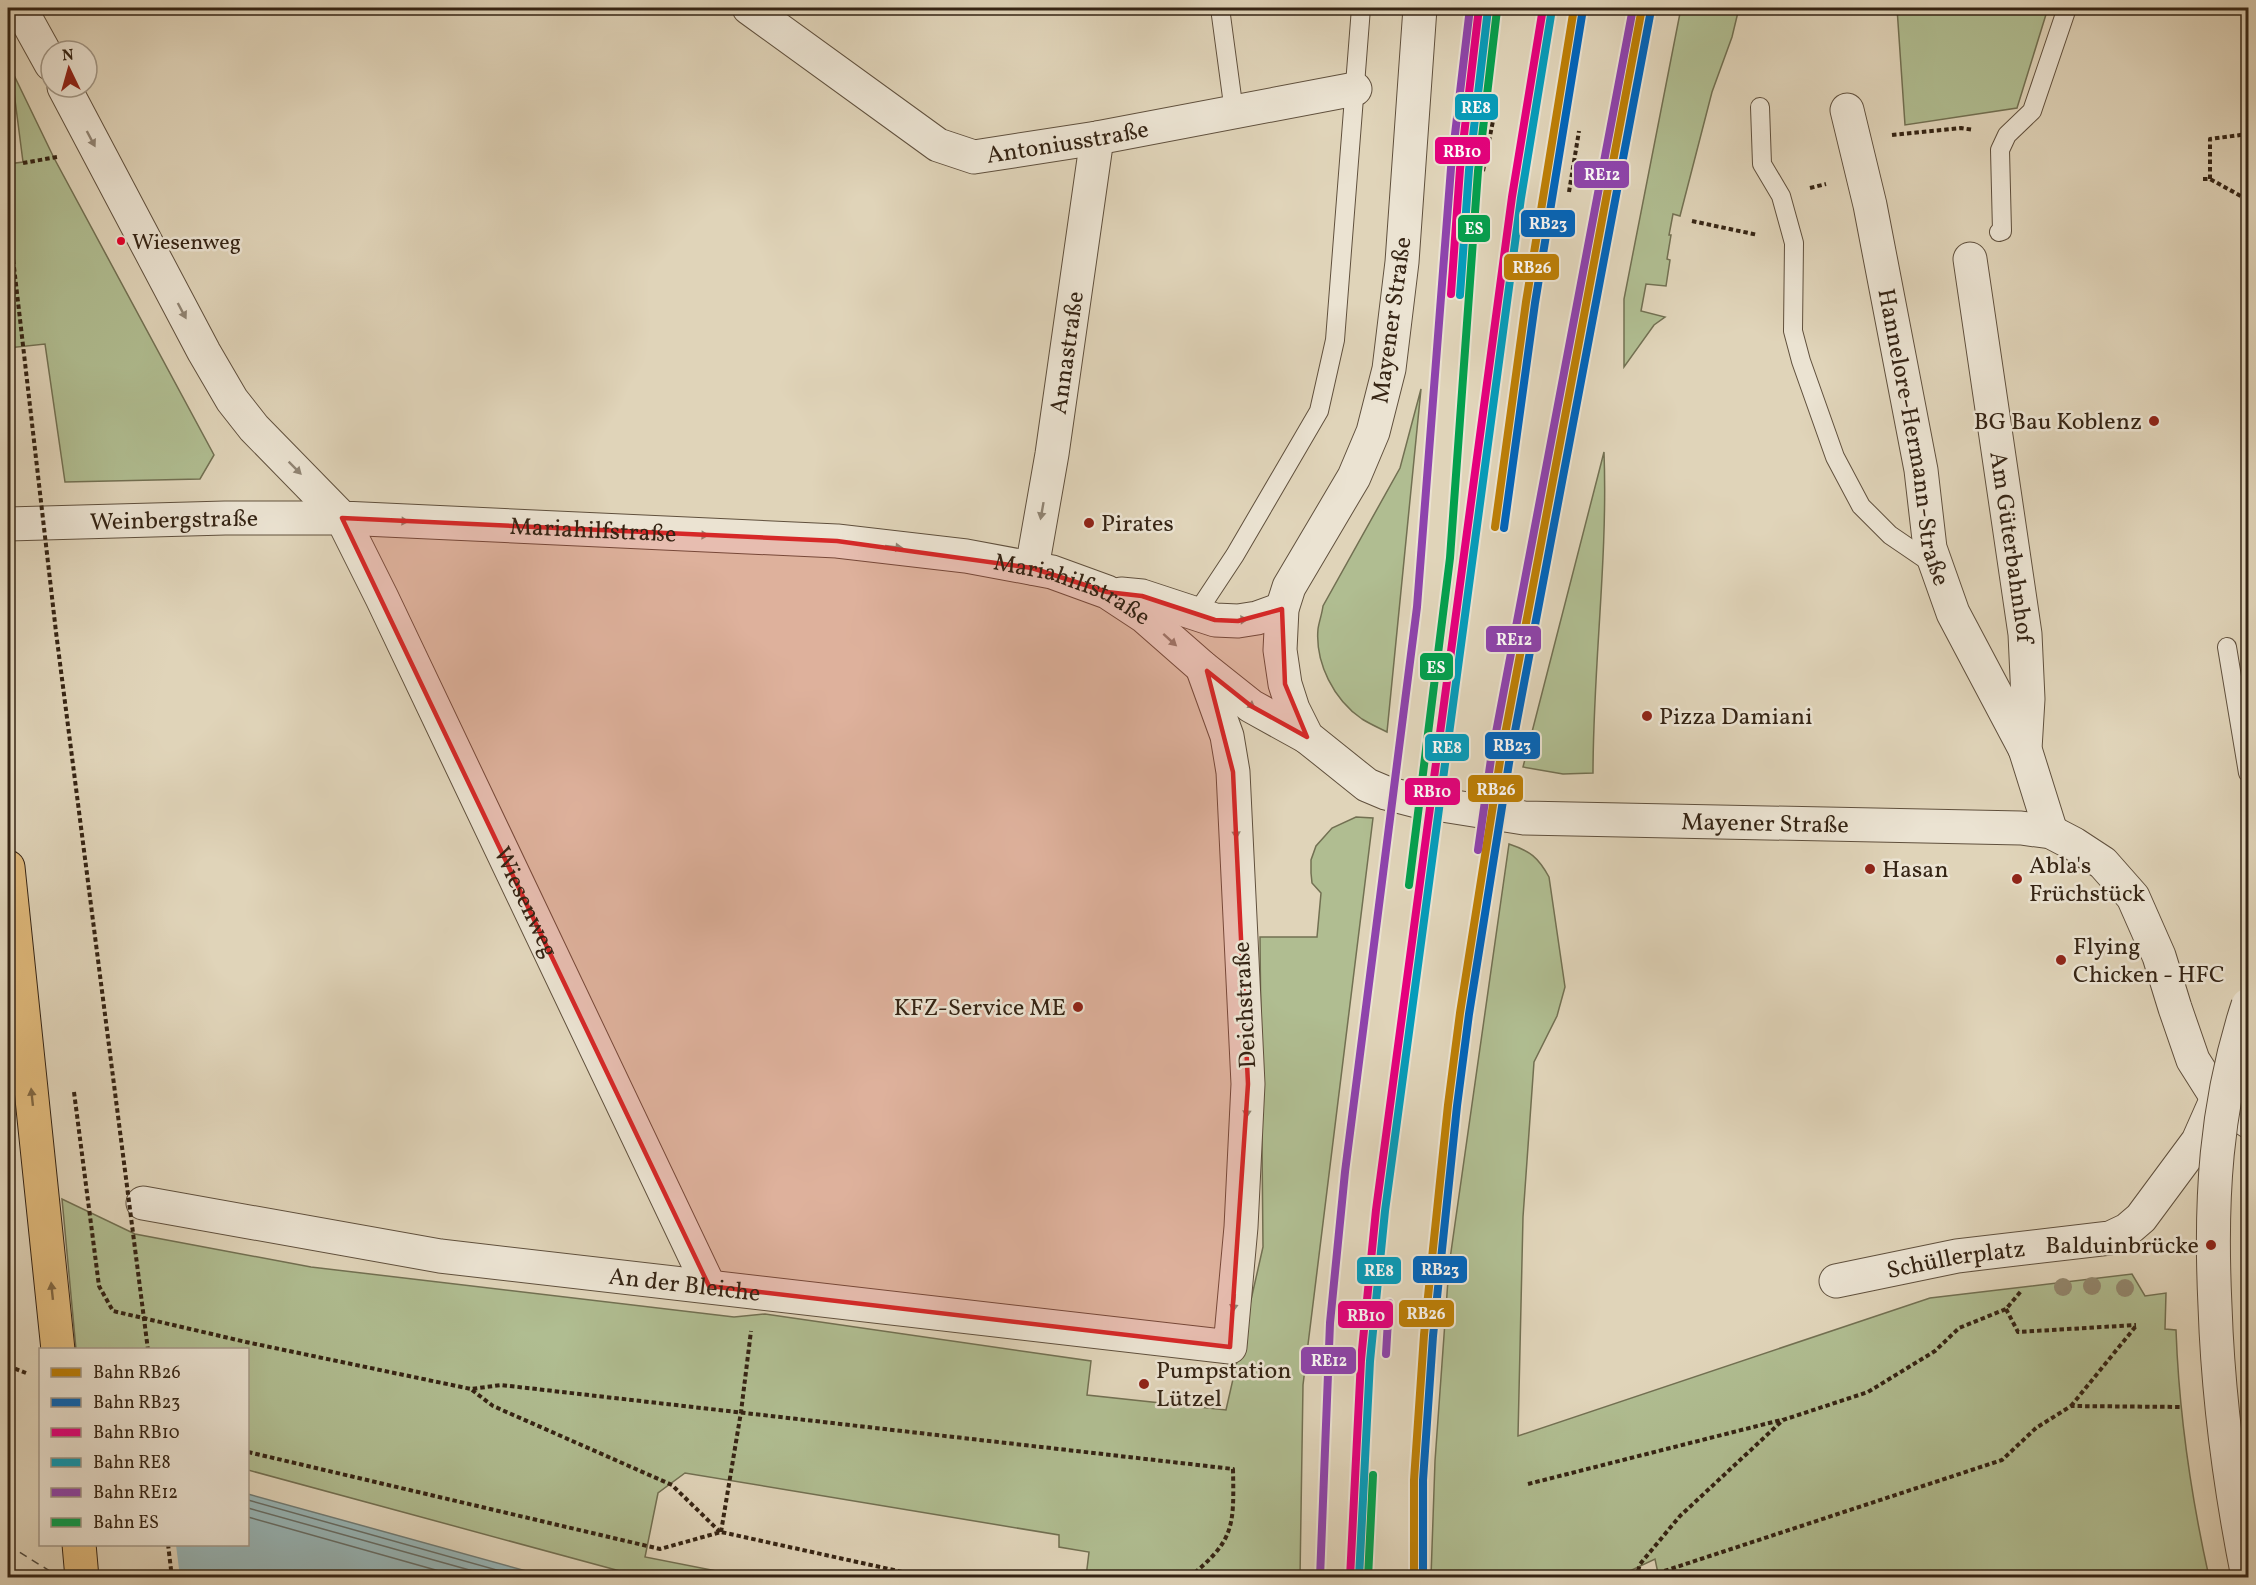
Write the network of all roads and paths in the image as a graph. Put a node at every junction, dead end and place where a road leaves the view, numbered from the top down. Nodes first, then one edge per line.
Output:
1 (20, 8) edge
2 (749, 8) edge
3 (1220, 8) edge
4 (1361, 8) edge
5 (1420, 8) edge
6 (2067, 8) edge
7 (39, 42) edge
8 (1355, 88) junction
9 (70, 99) edge
10 (1760, 107) dead end
11 (1847, 110) dead end
12 (1234, 112) junction
13 (1494, 116) dead end
14 (1961, 128) dead end
15 (1579, 131) dead end
16 (1896, 134) dead end
17 (2248, 134) edge
18 (1097, 138) junction
19 (1483, 171) dead end
20 (2203, 179) dead end
21 (2210, 179) junction
22 (1569, 192) dead end
23 (2248, 200) edge
24 (8, 215) edge
25 (1692, 221) dead end
26 (2000, 232) dead end
27 (1794, 243) junction
28 (1970, 259) dead end
29 (342, 518) junction
30 (8, 524) edge
31 (1936, 567) junction
32 (1032, 568) junction
33 (1107, 592) junction
34 (1282, 609) junction
35 (1196, 614) junction
36 (2227, 647) dead end
37 (1202, 668) junction
38 (1307, 737) junction
39 (2025, 749) junction
40 (2248, 773) edge
41 (2051, 832) junction
42 (8, 867) edge
43 (2248, 1005) edge
44 (73, 1085) dead end
45 (2217, 1098) junction
46 (2248, 1121) edge
47 (143, 1203) dead end
48 (1836, 1281) dead end
49 (709, 1286) junction
50 (755, 1292) junction
51 (1230, 1347) joint
52 (58, 1348) edge
53 (148, 1348) edge
54 (471, 1389) junction
55 (2071, 1406) junction
56 (2189, 1408) dead end
57 (741, 1412) junction
58 (1783, 1420) junction
59 (249, 1452) edge
60 (1528, 1484) dead end
61 (721, 1532) junction
62 (79, 1546) edge
63 (168, 1546) edge
64 (2248, 1577) edge
65 (82, 1578) edge
66 (172, 1578) edge
67 (930, 1578) edge
68 (1188, 1578) edge
69 (1636, 1578) edge
70 (1643, 1578) edge

1 - 7 street
2 - 18 street, Antoniusstraße
3 - 12 lane
4 - 8 lane
5 - 34 street, Mayener Straße
6 - 26 lane
8 - 12 street, Antoniusstraße
8 - 35 lane
9 -> 29 street
10 - 27 lane
11 - 31 street, Hannelore-Hermann-Straße
12 - 18 street, Antoniusstraße
13 - 19 path
14 - 16 path
15 - 22 path
17 - 21 path
18 -> 32 street, Annastraße
20 - 21 path
21 - 23 path
24 - 53 path, bridge
25 - 27 path
27 - 31 lane
28 - 39 street, Am Güterbahnhof
29 - 30 street, Weinbergstraße
29 -> 32 street, Mariahilfstraße
29 - 49 street, Wiesenweg
31 - 39 street, Hannelore-Hermann-Straße
32 - 33 street, Mariahilfstraße
33 - 35 street
33 -> 37 street, Mariahilfstraße
35 -> 34 street
34 - 38 street, Mayener Straße
36 - 40 lane
37 -> 38 street, Mariahilfstraße
37 -> 51 street, Deichstraße
38 - 41 street, Mayener Straße
39 - 41 street, Am Güterbahnhof
41 - 45 street, Mayener Straße
52 -> 42 highway
43 - 64 street, bridge
44 - 54 path
45 - 46 street
45 - 48 street, Schüllerplatz
47 - 49 street, An der Bleiche
49 - 50 street, An der Bleiche
50 - 51 street, An der Bleiche
50 - 57 path
54 - 57 path
54 - 61 path
55 - 56 path
55 - 58 path
55 - 70 path
57 - 61 path
57 - 68 path
58 - 60 path
58 - 69 path
59 - 61 path
61 - 67 path
62 - 65 highway
63 - 66 path

